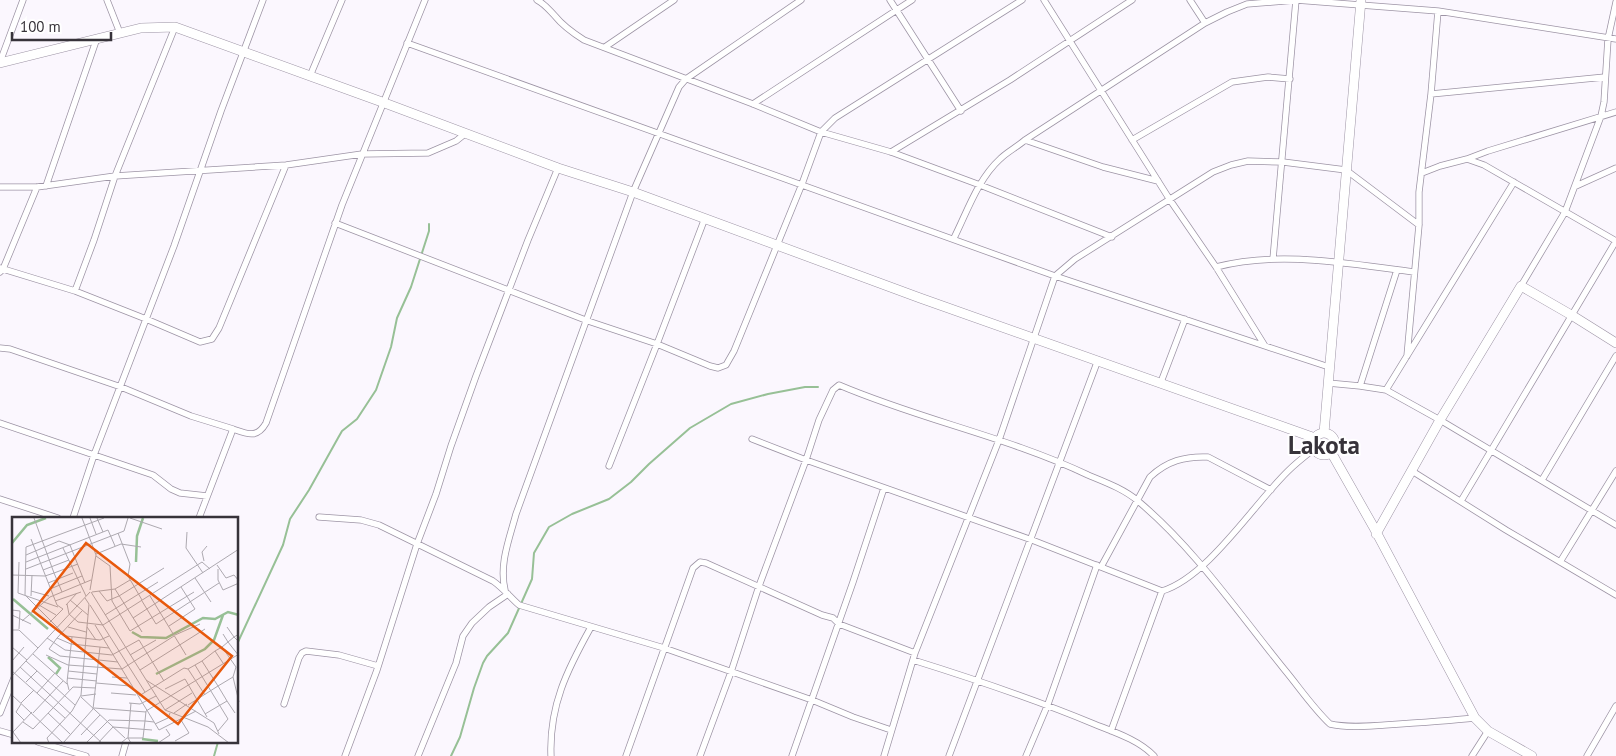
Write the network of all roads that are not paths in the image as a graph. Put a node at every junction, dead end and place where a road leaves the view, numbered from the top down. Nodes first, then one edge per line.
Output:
1 (24, 0) edge
2 (107, 0) edge
3 (264, 0) edge
4 (342, 0) edge
5 (425, 0) edge
6 (674, 0) edge
7 (801, 0) edge
8 (890, 0) edge
9 (912, 0) edge
10 (1022, 0) edge
11 (1044, 0) edge
12 (1132, 0) edge
13 (1190, 0) edge
14 (1296, 0) edge
15 (540, 1) edge
16 (1361, 2) edge
17 (1616, 2) edge
18 (896, 11) junction
19 (1438, 11) junction
20 (1205, 23) junction
21 (175, 27) junction
22 (120, 33) junction
23 (97, 38) junction
24 (1608, 39) junction
25 (1616, 39) edge
26 (407, 43) junction
27 (1070, 43) junction
28 (605, 47) junction
29 (3, 48) edge
30 (244, 52) junction
31 (928, 61) junction
32 (0, 62) edge
33 (310, 76) junction
34 (1605, 77) junction
35 (686, 79) junction
36 (1290, 79) junction
37 (1102, 91) junction
38 (1431, 94) junction
39 (382, 102) junction
40 (753, 104) junction
41 (961, 111) junction
42 (1616, 112) edge
43 (1601, 116) junction
44 (466, 132) junction
45 (658, 132) junction
46 (821, 132) junction
47 (1025, 140) junction
48 (1132, 140) junction
49 (891, 152) junction
50 (362, 154) junction
51 (1467, 159) junction
52 (1283, 162) junction
53 (286, 166) junction
54 (558, 168) junction
55 (1616, 168) edge
56 (1346, 170) junction
57 (200, 171) junction
58 (1422, 173) junction
59 (115, 176) junction
60 (1158, 181) junction
61 (1514, 182) junction
62 (802, 184) junction
63 (980, 185) junction
64 (46, 186) junction
65 (1576, 186) junction
66 (0, 187) edge
67 (37, 187) junction
68 (633, 192) junction
69 (1170, 200) junction
70 (1565, 212) junction
71 (704, 218) junction
72 (335, 223) junction
73 (1419, 225) junction
74 (1112, 237) junction
75 (954, 238) junction
76 (1616, 241) edge
77 (778, 246) junction
78 (1273, 259) junction
79 (1338, 262) junction
80 (1216, 267) junction
81 (1, 270) edge
82 (1397, 270) junction
83 (1414, 272) junction
84 (1055, 276) junction
85 (1521, 286) junction
86 (510, 289) junction
87 (75, 291) junction
88 (1573, 316) junction
89 (146, 319) junction
90 (1185, 319) junction
91 (588, 321) junction
92 (1033, 338) junction
93 (1616, 343) edge
94 (658, 344) junction
95 (1265, 346) junction
96 (0, 348) edge
97 (1407, 356) junction
98 (1616, 356) edge
99 (1098, 360) junction
100 (1329, 367) junction
101 (1161, 382) junction
102 (1328, 384) junction
103 (1360, 386) junction
104 (121, 387) junction
105 (1386, 390) junction
106 (1440, 420) junction
107 (0, 423) edge
108 (233, 429) junction
109 (1324, 434) junction
110 (1315, 438) junction
111 (752, 439) dead end
112 (998, 440) junction
113 (1314, 448) junction
114 (1491, 450) junction
115 (1331, 452) junction
116 (94, 455) junction
117 (806, 460) junction
118 (1061, 462) junction
119 (609, 466) dead end
120 (1412, 471) junction
121 (1616, 471) edge
122 (1542, 480) junction
123 (884, 488) junction
124 (1271, 490) junction
125 (207, 496) junction
126 (0, 499) edge
127 (1138, 500) junction
128 (1461, 501) junction
129 (1592, 510) junction
130 (55, 517) edge
131 (73, 517) edge
132 (199, 517) edge
133 (319, 517) dead end
134 (969, 517) junction
135 (1616, 525) edge
136 (1376, 534) junction
137 (1032, 540) junction
138 (417, 544) junction
139 (1560, 562) junction
140 (1202, 565) junction
141 (1099, 566) junction
142 (759, 586) junction
143 (1162, 591) junction
144 (507, 592) junction
145 (1616, 595) edge
146 (839, 624) junction
147 (591, 627) junction
148 (664, 648) junction
149 (914, 656) junction
150 (378, 666) junction
151 (731, 672) junction
152 (977, 680) junction
153 (12, 683) edge
154 (812, 700) junction
155 (284, 704) dead end
156 (1048, 704) junction
157 (1616, 706) edge
158 (0, 713) edge
159 (1475, 718) junction
160 (891, 730) junction
161 (1111, 731) junction
162 (1488, 731) junction
163 (45, 744) edge
164 (86, 756) edge
165 (345, 756) edge
166 (418, 756) edge
167 (551, 756) edge
168 (626, 756) edge
169 (700, 756) edge
170 (792, 756) edge
171 (884, 756) edge
172 (950, 756) edge
173 (1026, 756) edge
174 (1154, 756) edge
175 (1472, 756) edge
176 (1532, 756) edge
177 (1587, 756) edge

1 - 29 street
2 - 22 street
3 - 30 street
4 - 33 street
5 - 26 street
6 - 28 street
7 - 35 street
8 - 18 street
9 - 18 street
10 - 31 street
11 - 27 street
12 - 27 street
13 - 20 street
14 - 16 street
15 - 28 street
16 - 19 street
16 - 56 main road
17 - 24 street
18 - 31 street
18 - 40 street
19 - 24 street
19 - 38 street
20 - 36 street
20 - 37 street
21 - 22 main road
21 - 30 main road
21 - 59 street
22 - 23 main road
23 - 32 main road
23 - 64 street
24 - 25 street
24 - 34 street
26 - 39 street
26 - 45 street
27 - 37 street
27 - 41 street
28 - 35 street
29 - 32 street
30 - 33 main road
30 - 57 street
31 - 41 street
31 - 46 street
33 - 39 main road
34 - 38 street
34 - 43 street
35 - 40 street
35 - 45 street
36 - 48 street
36 - 52 street
37 - 47 street
37 - 48 street
38 - 58 street
39 - 44 main road
39 - 50 street
40 - 46 street
41 - 49 street
42 - 43 street
43 - 51 street
43 - 65 street
44 - 50 street
44 - 54 main road
45 - 62 street
45 - 68 street
46 - 49 street
46 - 62 street
47 - 60 street
47 - 63 street
48 - 60 street
49 - 63 street
50 - 53 street
50 - 72 street
51 - 58 street
51 - 61 street
52 - 56 street
52 - 69 street
52 - 78 street
53 - 57 street
53 - 89 street
54 - 68 main road
54 - 86 street
55 - 65 street
56 - 73 street
56 - 79 main road
57 - 59 street
57 - 89 street
58 - 73 street
59 - 64 street
59 - 87 street
60 - 69 street
61 - 70 street
61 - 97 street
62 - 75 street
62 - 77 street
63 - 74 street
63 - 75 street
64 - 67 street
65 - 70 street
66 - 67 street
67 - 81 street
68 - 71 main road
68 - 91 street
69 - 74 street
69 - 80 street
70 - 76 street
70 - 85 street
71 - 77 main road
71 - 94 street
72 - 86 street
72 - 108 street
73 - 83 street
74 - 84 street
75 - 84 street
76 - 88 street
77 - 92 main road
77 - 94 street
78 - 79 street
78 - 80 street
79 - 82 street
79 - 100 main road
80 - 95 street
81 - 87 street
82 - 83 street
82 - 103 street
83 - 97 street
84 - 90 street
84 - 92 street
85 - 88 main road
85 - 106 main road
86 - 91 street
86 - 138 street
87 - 89 street
88 - 93 main road
88 - 114 street
89 - 104 street
90 - 95 street
90 - 101 street
91 - 94 street
91 - 144 street
92 - 99 main road
92 - 112 street
94 - 119 street
95 - 100 street
96 - 104 street
97 - 105 street
98 - 122 street
99 - 101 main road
99 - 118 street
100 - 102 main road
101 - 110 main road
102 - 103 street
102 - 109 main road
103 - 105 street
104 - 108 street
104 - 116 street
105 - 106 street
106 - 114 street
106 - 120 main road
107 - 116 street
108 - 125 street
109 - 110 main road
109 - 115 main road
110 - 113 main road
111 - 117 street
112 - 117 street
112 - 118 street
112 - 134 street
113 - 115 main road
113 - 124 street
114 - 122 street
114 - 128 street
115 - 136 main road
116 - 125 street
116 - 131 street
117 - 123 street
117 - 142 street
118 - 127 street
118 - 137 street
120 - 128 street
120 - 136 main road
121 - 129 street
122 - 129 street
123 - 134 street
123 - 146 street
124 - 127 street
124 - 140 street
125 - 132 street
126 - 130 street
127 - 140 street
127 - 141 street
128 - 139 street
129 - 135 street
129 - 139 street
133 - 138 street
134 - 137 street
134 - 149 street
136 - 159 main road
137 - 141 street
137 - 152 street
138 - 144 street
138 - 150 street
139 - 145 street
140 - 143 street
140 - 159 street
141 - 143 street
141 - 156 street
142 - 146 street
142 - 148 street
142 - 151 street
143 - 161 street
144 - 147 street
144 - 166 street
146 - 149 street
146 - 154 street
147 - 148 street
147 - 167 street
148 - 151 street
148 - 168 street
149 - 152 street
149 - 160 street
150 - 155 street
150 - 165 street
151 - 154 street
151 - 169 street
152 - 156 street
152 - 172 street
153 - 158 street
154 - 160 street
154 - 170 street
156 - 161 street
156 - 173 street
157 - 177 street
159 - 162 main road
160 - 171 street
161 - 174 street
162 - 175 street
162 - 176 main road
163 - 164 street

